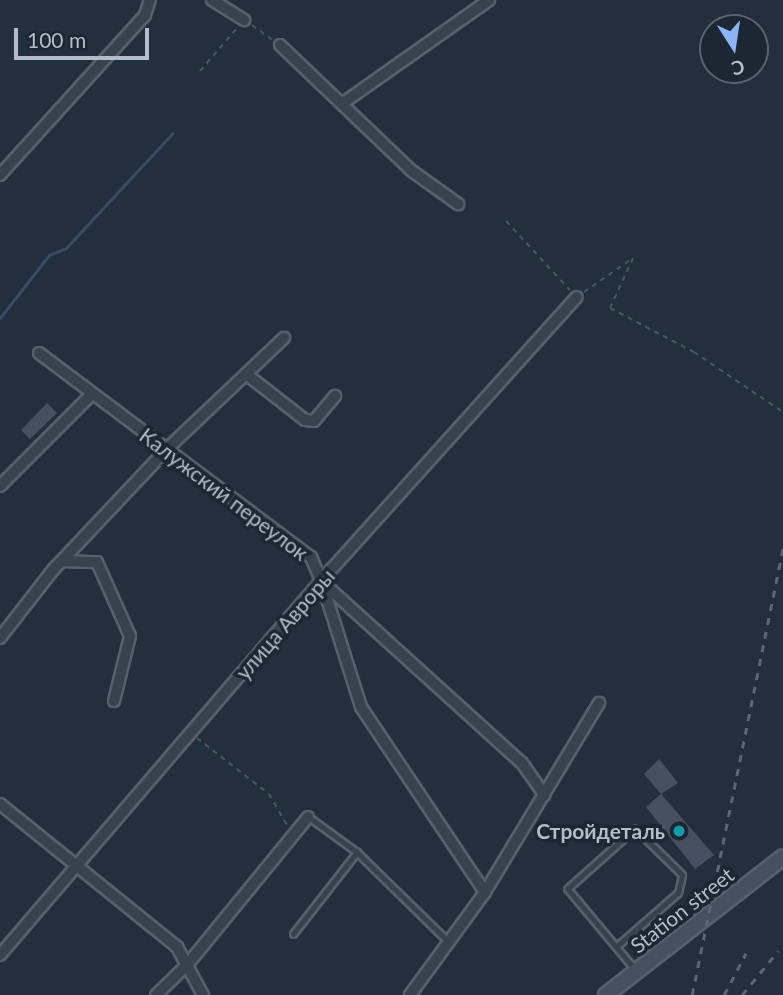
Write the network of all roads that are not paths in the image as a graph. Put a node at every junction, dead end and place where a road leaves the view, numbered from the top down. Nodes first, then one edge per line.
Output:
1 (150, 0) edge
2 (212, 0) edge
3 (489, 0) edge
4 (244, 20) road end
5 (280, 45) road end
6 (343, 103) junction
7 (0, 176) edge
8 (457, 204) dead end
9 (577, 298) road end
10 (284, 338) dead end
11 (39, 353) dead end
12 (246, 374) junction
13 (91, 395) junction
14 (335, 396) dead end
15 (167, 448) junction
16 (0, 486) edge
17 (62, 561) junction
18 (321, 582) junction
19 (0, 638) edge
20 (114, 701) dead end
21 (599, 703) dead end
22 (544, 795) junction
23 (0, 804) edge
24 (308, 817) joint
25 (357, 852) junction
26 (783, 857) edge
27 (77, 865) junction
28 (485, 892) junction
29 (293, 934) dead end
30 (449, 942) junction
31 (616, 947) junction
32 (0, 955) edge
33 (187, 965) junction
34 (636, 972) junction
35 (156, 995) edge
36 (203, 995) edge
37 (410, 995) edge
38 (606, 995) edge

1 - 7 street
2 - 4 street
3 - 6 street
5 - 6 street
6 - 8 street
9 - 18 street, улица Авроры
10 - 12 street
11 - 13 street, Калужский переулок
12 - 14 street
12 - 15 street
13 - 15 street, Калужский переулок
13 - 16 street
15 - 17 street
15 - 18 street, Калужский переулок
17 - 19 street
17 - 20 street
18 - 22 street, Калужский переулок
18 - 27 street, улица Авроры
18 - 28 street
21 - 22 street
22 - 28 street
23 - 27 street
24 - 25 lane
24 - 33 street
25 - 29 lane
25 - 30 lane
26 - 34 main road, Station street
27 - 32 street, улица Авроры
27 - 33 street
28 - 30 street
30 - 37 street
31 - 31 lane
31 - 34 lane
33 - 35 street
33 - 36 street
34 - 38 main road, Station street

